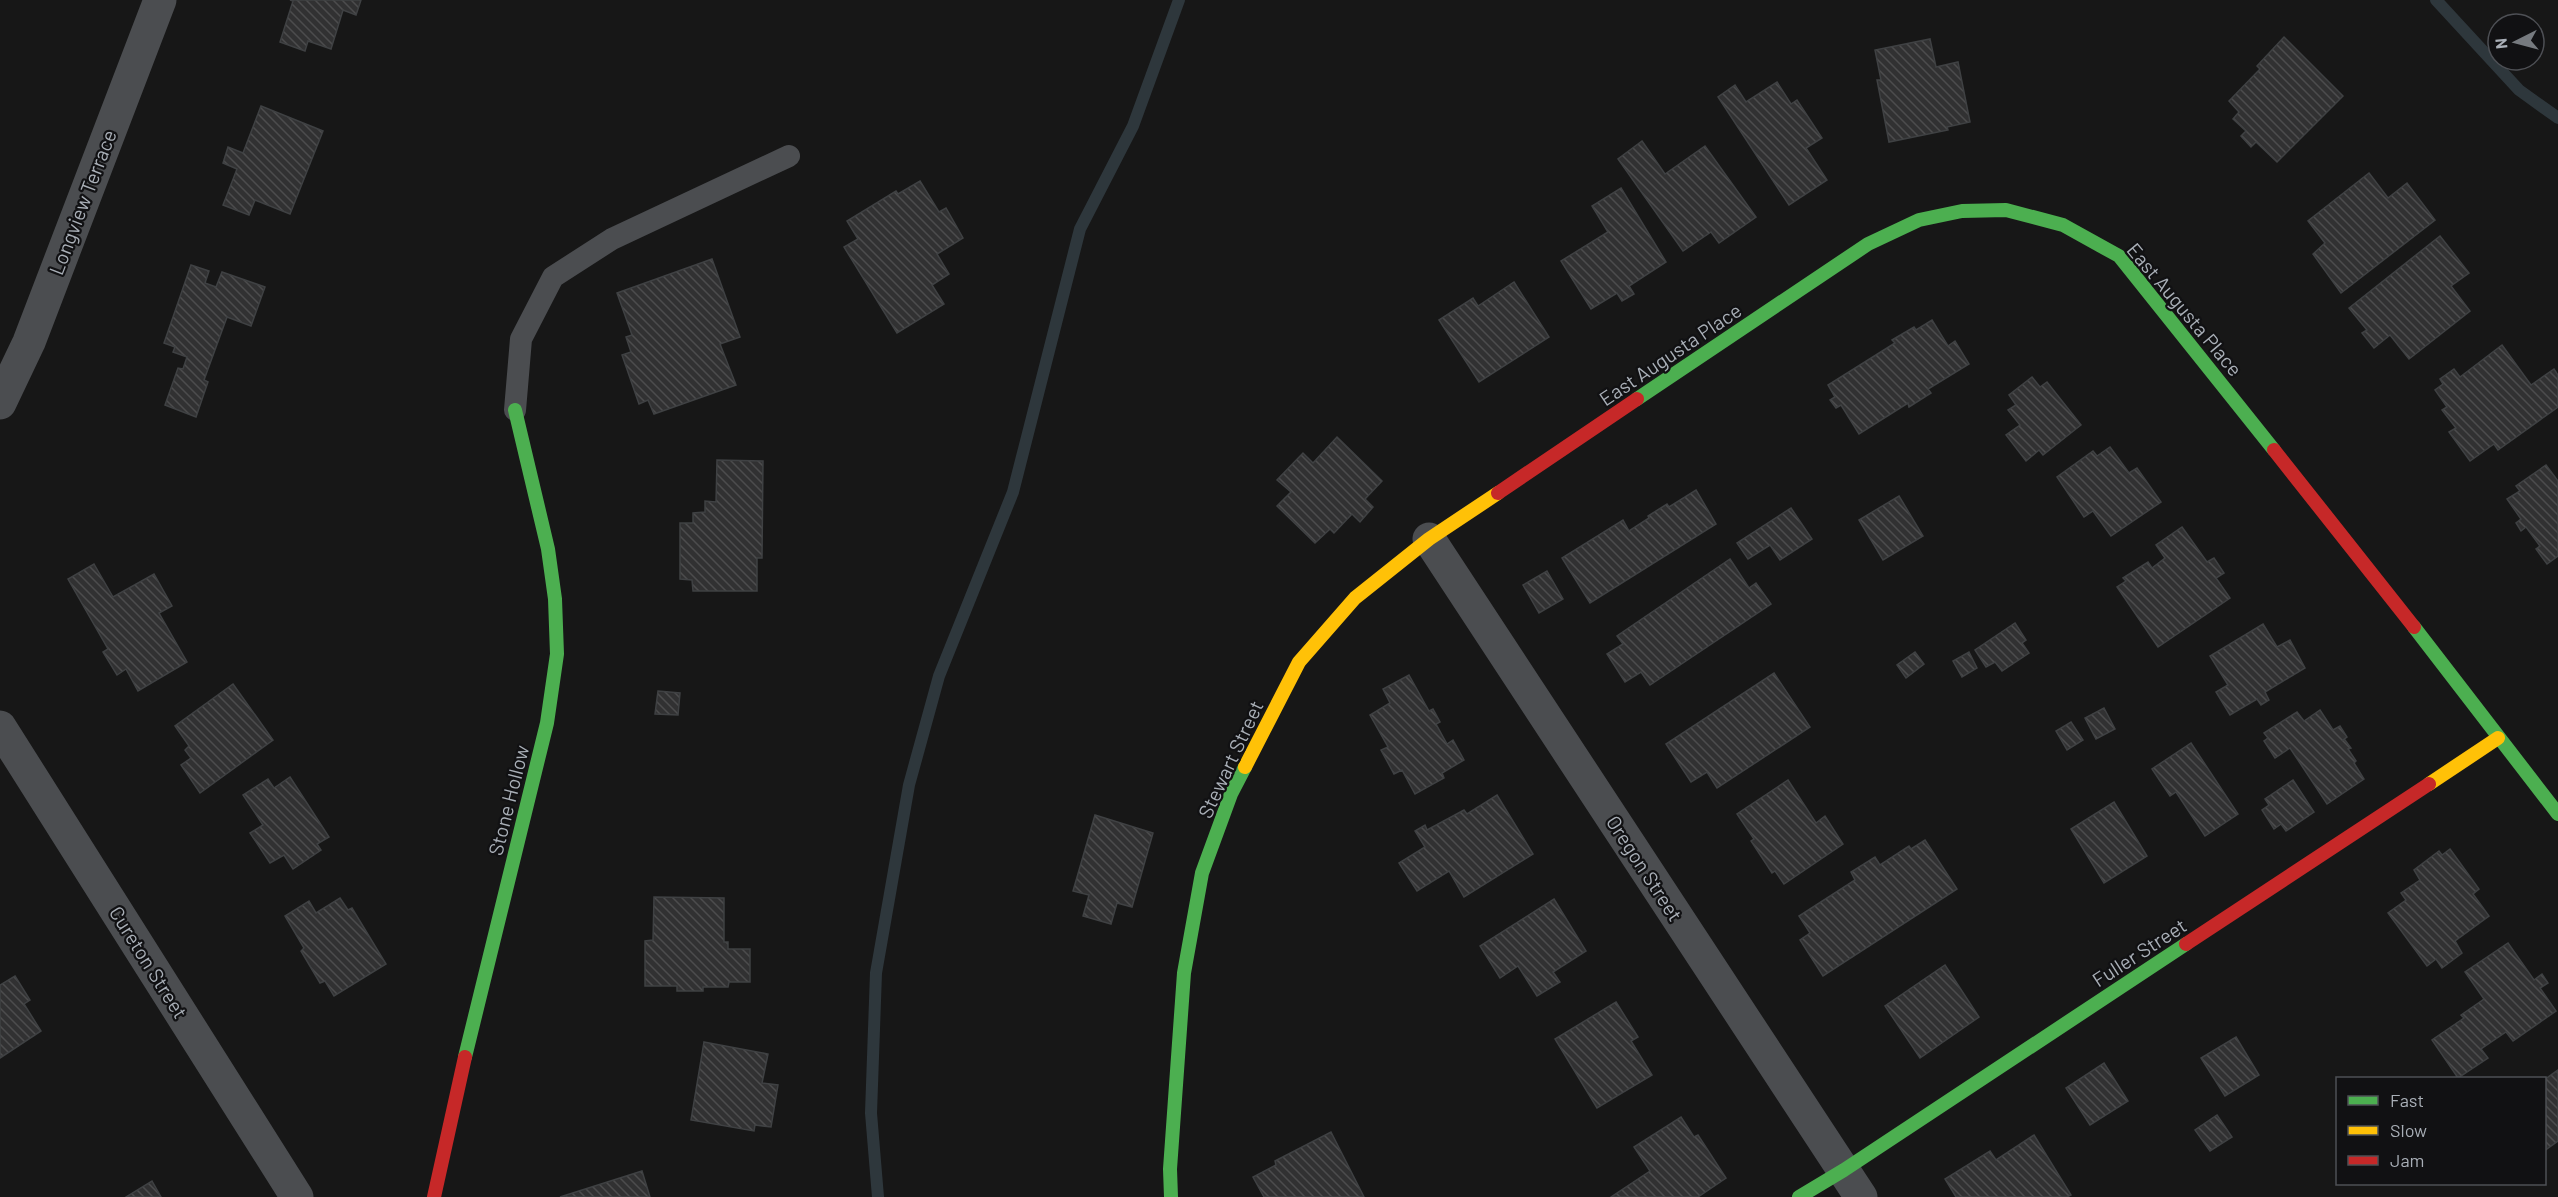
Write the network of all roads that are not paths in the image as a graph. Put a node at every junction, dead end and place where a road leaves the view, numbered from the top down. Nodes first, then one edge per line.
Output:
1 (160, 0) edge
2 (789, 156) dead end
3 (0, 403) edge
4 (515, 410) joint
5 (1429, 539) junction
6 (0, 727) edge
7 (2499, 738) junction
8 (2558, 814) edge
9 (1844, 1170) junction
10 (297, 1197) edge
11 (434, 1197) edge
12 (1171, 1197) edge
13 (1799, 1197) edge
14 (1861, 1197) edge

1 - 3 street, Longview Terrace
2 - 4 lane
4 - 11 street, Stone Hollow
5 - 7 street, East Augusta Place
5 - 9 street, Oregon Street
5 - 12 street, Stewart Street
6 - 10 street, Cureton Street
7 - 8 street, East Augusta Place
7 - 9 street, Fuller Street
9 - 13 street, Fuller Street
9 - 14 street, Oregon Street

